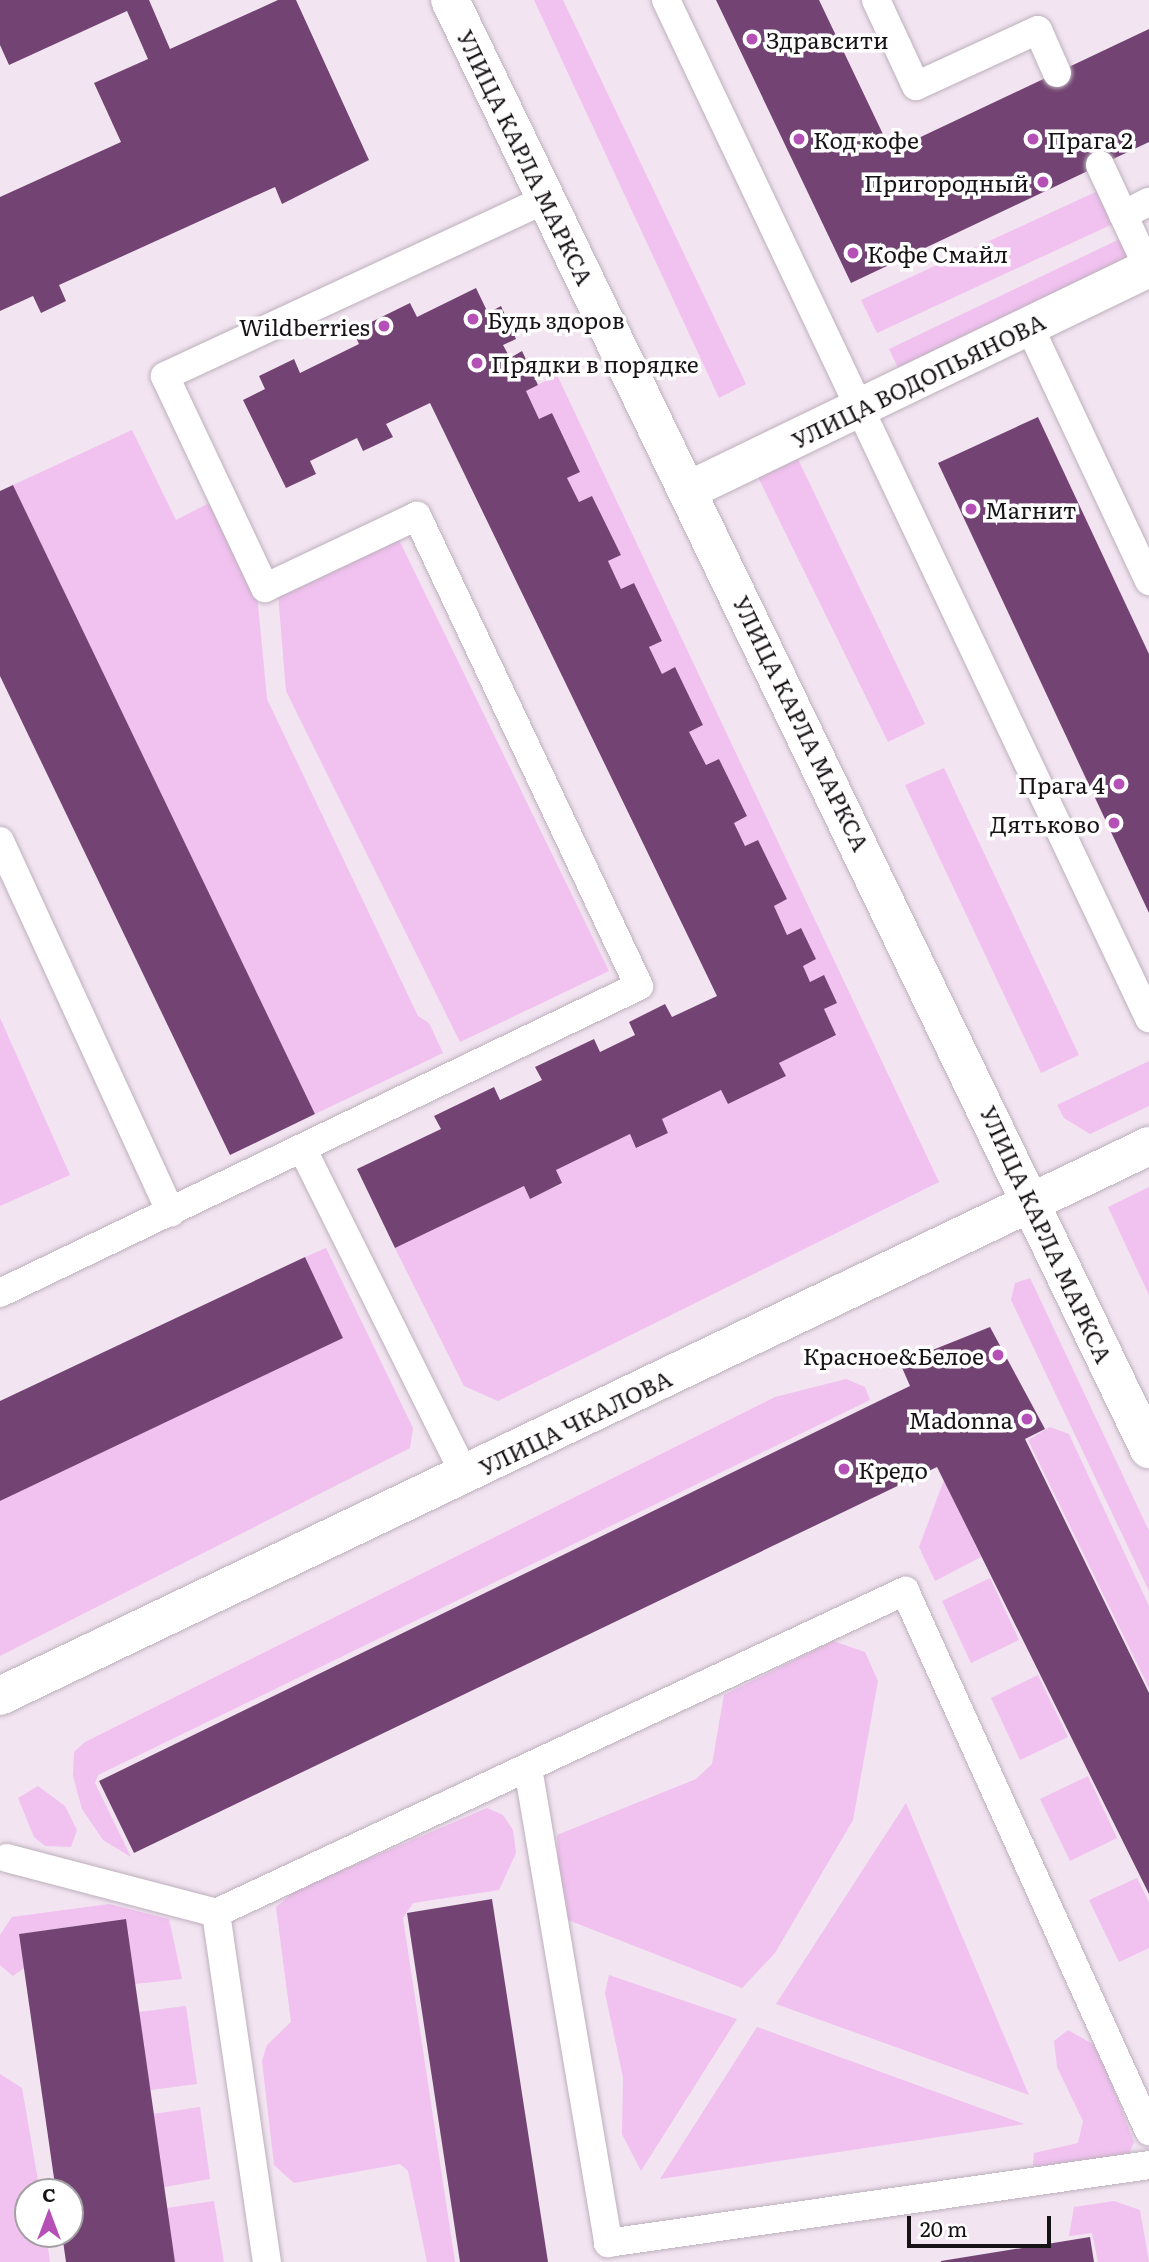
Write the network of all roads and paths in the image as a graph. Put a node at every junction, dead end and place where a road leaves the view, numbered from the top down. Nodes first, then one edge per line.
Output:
1 (450, 0) edge
2 (666, 0) edge
3 (876, 0) edge
4 (1057, 73) dead end
5 (1100, 165) dead end
6 (546, 200) junction
7 (1149, 202) edge
8 (1123, 215) junction
9 (1149, 268) edge
10 (1029, 326) junction
11 (860, 407) junction
12 (687, 491) junction
13 (1149, 580) edge
14 (0, 841) edge
15 (1149, 1018) edge
16 (1149, 1146) edge
17 (303, 1150) junction
18 (1032, 1202) junction
19 (170, 1213) junction
20 (0, 1293) edge
21 (1149, 1449) edge
22 (465, 1475) junction
23 (0, 1696) edge
24 (528, 1768) junction
25 (2, 1860) edge
26 (216, 1913) junction
27 (1149, 2131) edge
28 (1149, 2165) edge
29 (267, 2262) edge

1 - 6 street, УЛИЦА КАРЛА МАРКСА
2 - 11 lane
3 - 4 lane
5 - 8 lane
6 - 12 street, УЛИЦА КАРЛА МАРКСА
6 - 17 lane
7 - 8 lane
8 - 9 lane
9 - 10 street, УЛИЦА ВОДОПЬЯНОВА
10 - 11 street, УЛИЦА ВОДОПЬЯНОВА
10 - 13 lane
11 - 12 street, УЛИЦА ВОДОПЬЯНОВА
11 - 15 lane
12 - 18 street, УЛИЦА КАРЛА МАРКСА
14 - 19 lane
16 - 18 street, УЛИЦА ЧКАЛОВА
17 - 19 lane
17 - 22 lane
18 - 21 street, УЛИЦА КАРЛА МАРКСА
18 - 22 street, УЛИЦА ЧКАЛОВА
19 - 20 lane
22 - 23 street, УЛИЦА ЧКАЛОВА
24 - 26 lane
24 - 27 lane
24 - 28 lane
25 - 26 lane
26 - 29 lane

